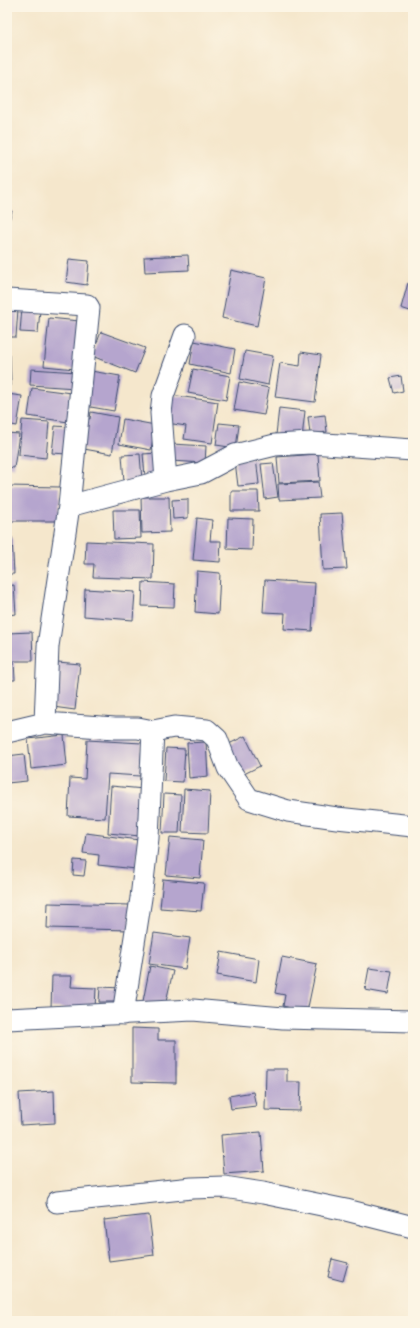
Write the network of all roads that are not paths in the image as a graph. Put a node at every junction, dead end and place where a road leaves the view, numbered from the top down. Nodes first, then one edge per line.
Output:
1 (7, 300) edge
2 (185, 335) dead end
3 (413, 450) edge
4 (166, 480) junction
5 (69, 506) junction
6 (45, 722) junction
7 (153, 731) junction
8 (7, 732) edge
9 (413, 826) edge
10 (123, 1014) junction
11 (7, 1019) edge
12 (413, 1021) edge
13 (57, 1202) dead end
14 (413, 1228) edge

1 - 5 street
2 - 4 street
3 - 4 street
4 - 5 street
5 - 6 street
6 - 7 street
6 - 8 street
7 - 9 street
7 - 10 street
10 - 11 street
10 - 12 street
13 - 14 street

